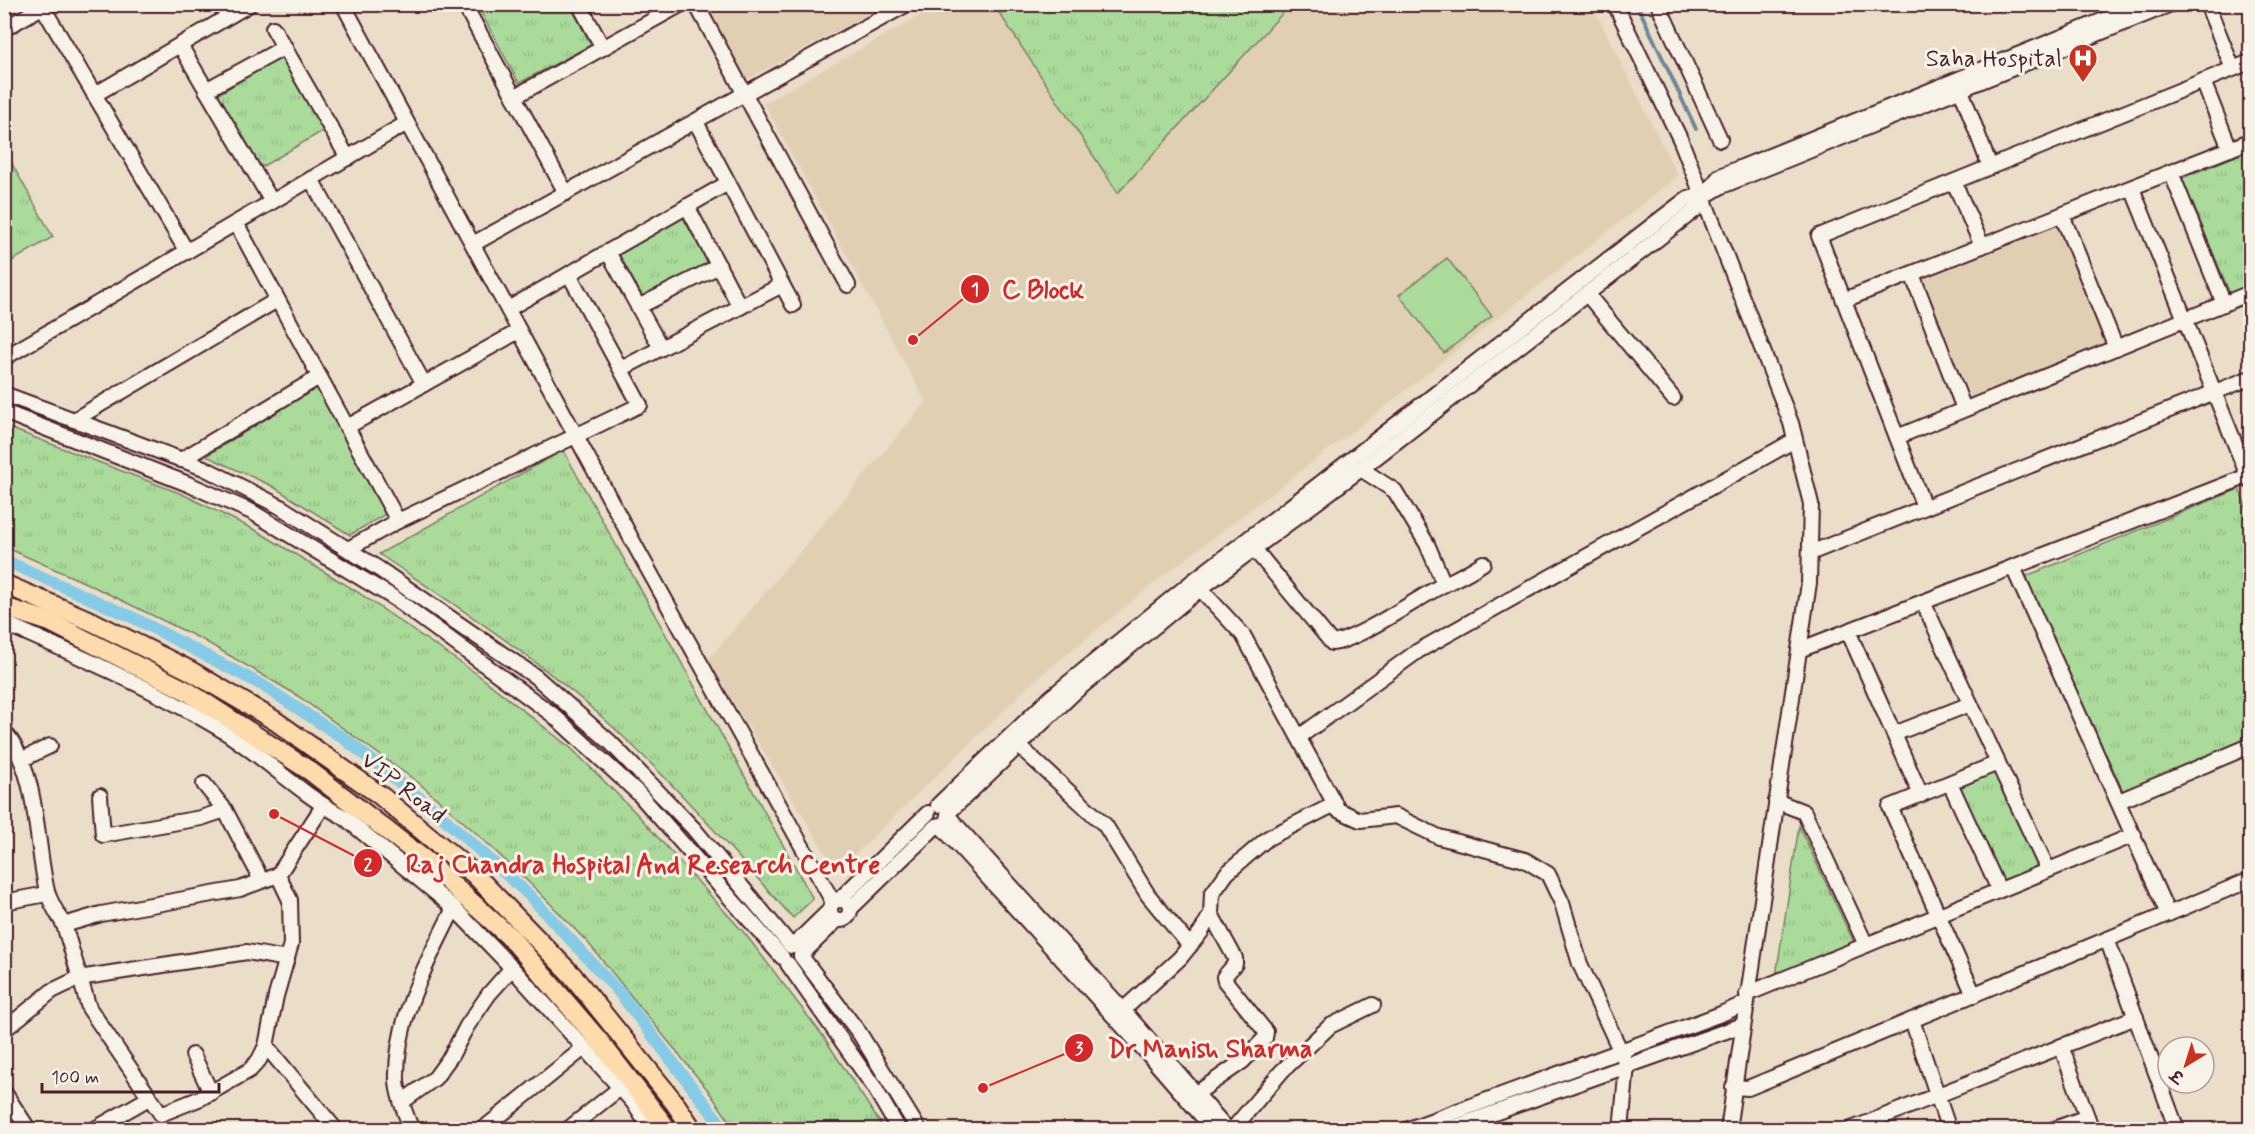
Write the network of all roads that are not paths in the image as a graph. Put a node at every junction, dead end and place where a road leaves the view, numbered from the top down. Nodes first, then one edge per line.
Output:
1 (343, 4) edge
2 (464, 4) edge
3 (579, 4) edge
4 (682, 4) edge
5 (696, 4) edge
6 (907, 4) edge
7 (1615, 4) edge
8 (1658, 4) edge
9 (2143, 4) edge
10 (2171, 4) edge
11 (2207, 4) edge
12 (44, 5) edge
13 (249, 5) edge
14 (273, 28) dead end
15 (4, 29) edge
16 (180, 45) junction
17 (285, 47) junction
18 (603, 48) junction
19 (2250, 62) edge
20 (2233, 69) junction
21 (2203, 81) junction
22 (1959, 84) junction
23 (206, 90) junction
24 (745, 94) junction
25 (94, 95) junction
26 (514, 97) junction
27 (696, 122) junction
28 (407, 123) junction
29 (1720, 139) dead end
30 (2250, 141) edge
31 (2230, 149) junction
32 (348, 158) junction
33 (1990, 167) junction
34 (2171, 172) junction
35 (311, 179) junction
36 (1954, 182) junction
37 (728, 183) junction
38 (2132, 188) junction
39 (566, 193) junction
40 (1703, 197) junction
41 (272, 202) junction
42 (687, 206) junction
43 (2062, 215) junction
44 (236, 223) junction
45 (473, 244) junction
46 (1982, 246) junction
47 (187, 252) junction
48 (608, 252) junction
49 (719, 266) junction
50 (569, 274) junction
51 (1911, 274) junction
52 (782, 285) junction
53 (848, 285) dead end
54 (1587, 294) junction
55 (2250, 294) edge
56 (277, 300) junction
57 (1844, 300) junction
58 (2224, 304) junction
59 (793, 305) dead end
60 (638, 307) junction
61 (740, 307) junction
62 (508, 309) junction
63 (2185, 320) junction
64 (519, 331) junction
65 (661, 348) junction
66 (2116, 348) junction
67 (4, 358) edge
68 (621, 369) junction
69 (319, 377) junction
70 (2250, 378) edge
71 (424, 384) junction
72 (2214, 393) junction
73 (4, 394) edge
74 (1673, 398) dead end
75 (1964, 410) junction
76 (4, 412) edge
77 (74, 420) junction
78 (347, 427) junction
79 (576, 435) junction
80 (1897, 437) junction
81 (1795, 440) junction
82 (181, 460) junction
83 (1361, 469) junction
84 (2249, 478) edge
85 (1924, 507) junction
86 (398, 521) junction
87 (348, 549) junction
88 (1255, 550) junction
89 (1810, 553) junction
90 (1483, 563) dead end
91 (2013, 567) junction
92 (4, 584) edge
93 (1444, 584) junction
94 (1196, 585) junction
95 (1923, 602) junction
96 (4, 607) edge
97 (4, 623) edge
98 (1848, 631) junction
99 (1799, 650) junction
100 (1970, 704) junction
101 (4, 731) edge
102 (1894, 734) junction
103 (1299, 737) junction
104 (1018, 745) junction
105 (50, 746) dead end
106 (2250, 746) edge
107 (21, 760) junction
108 (1998, 763) junction
109 (1950, 783) junction
110 (204, 784) dead end
111 (1921, 795) junction
112 (100, 796) dead end
113 (1776, 801) junction
114 (2119, 801) junction
115 (1335, 804) junction
116 (323, 806) junction
117 (225, 810) junction
118 (940, 816) junction
119 (2134, 835) junction
120 (2048, 870) junction
121 (278, 875) junction
122 (2250, 880) edge
123 (260, 881) junction
124 (1999, 890) junction
125 (47, 894) junction
126 (4, 902) edge
127 (454, 908) junction
128 (838, 908) junction
129 (2168, 914) junction
130 (1211, 915) junction
131 (1938, 915) junction
132 (64, 925) junction
133 (2107, 939) junction
134 (1866, 945) junction
135 (1190, 946) junction
136 (793, 954) junction
137 (287, 958) junction
138 (512, 968) junction
139 (79, 978) junction
140 (1974, 995) junction
141 (1747, 998) junction
142 (1374, 1005) dead end
143 (1124, 1010) junction
144 (2136, 1017) junction
145 (1912, 1020) junction
146 (1743, 1024) junction
147 (4, 1030) edge
148 (266, 1046) junction
149 (2061, 1046) junction
150 (584, 1048) junction
151 (1620, 1051) junction
152 (193, 1055) dead end
153 (1627, 1065) junction
154 (1733, 1087) junction
155 (620, 1088) junction
156 (4, 1092) edge
157 (211, 1093) junction
158 (1197, 1093) junction
159 (1937, 1095) junction
160 (150, 1098) junction
161 (402, 1102) junction
162 (2089, 1123) edge
163 (1869, 1126) edge
164 (29, 1130) edge
165 (93, 1130) edge
166 (336, 1130) edge
167 (412, 1130) edge
168 (482, 1130) edge
169 (567, 1130) edge
170 (651, 1130) edge
171 (668, 1130) edge
172 (693, 1130) edge
173 (899, 1130) edge
174 (919, 1130) edge
175 (1214, 1130) edge
176 (1230, 1130) edge
177 (1406, 1130) edge
178 (1446, 1130) edge
179 (1621, 1130) edge
180 (1728, 1130) edge
181 (1849, 1130) edge
182 (1949, 1130) edge
183 (2052, 1130) edge
184 (2177, 1130) edge

1 - 28 street
2 - 26 street
3 - 18 street
4 - 18 street
5 - 24 street
6 - 24 street
7 - 40 street
8 - 29 street
9 - 22 street
10 - 22 street
11 - 20 street
12 - 15 street
12 - 25 street
13 - 16 street
14 - 17 street
16 - 23 street
16 - 25 street
17 - 23 street
17 - 32 street
18 - 26 street
19 - 20 street
20 - 21 street
21 - 31 street
21 - 33 street
22 - 33 street
22 - 40 street
23 - 41 street
24 - 27 street
24 - 53 street
25 - 47 street
26 - 39 street
27 - 37 street
27 - 39 street
28 - 32 street
28 - 45 street
30 - 31 street
31 - 34 street
32 - 35 street
33 - 36 street
34 - 38 street
34 - 58 street
35 - 41 street
35 - 71 street
36 - 46 street
36 - 57 street
37 - 42 street
37 - 52 street
38 - 43 street
38 - 63 street
39 - 45 street
40 - 54 street
40 - 81 street
40 - 94 street
41 - 44 street
42 - 48 street
42 - 49 street
43 - 46 street
43 - 66 street
44 - 47 street
44 - 56 street
45 - 62 street
46 - 51 street
47 - 67 street
48 - 50 street
48 - 60 street
49 - 60 street
49 - 61 street
50 - 62 street
50 - 68 street
51 - 57 street
51 - 75 street
52 - 59 street
52 - 61 street
54 - 74 street
54 - 83 street
55 - 58 street
56 - 69 street
56 - 77 street
57 - 80 street
58 - 63 street
60 - 65 street
61 - 65 street
62 - 64 street
63 - 66 street
63 - 72 street
64 - 71 street
64 - 79 street
65 - 68 street
66 - 75 street
68 - 79 street
69 - 78 street
69 - 82 street
70 - 72 street
71 - 78 street
72 - 84 street
72 - 85 street
73 - 77 street
75 - 80 street
76 - 136 street
77 - 82 street
78 - 86 street
79 - 86 street
79 - 128 street
80 - 85 street
81 - 89 street
81 - 103 street
82 - 87 street
83 - 88 street
83 - 93 street
84 - 91 street
85 - 89 street
86 - 87 street
87 - 136 street
88 - 93 street
88 - 94 street
89 - 99 street
90 - 93 street
91 - 95 street
91 - 114 street
92 - 172 main road, VIP Road
94 - 103 street
94 - 104 street
94 - 118 street
95 - 98 street
95 - 100 street
96 - 171 main road, VIP Road
97 - 116 street
98 - 99 street
98 - 102 street
99 - 113 street
100 - 102 street
100 - 108 street
101 - 107 street
102 - 111 street
103 - 115 street
104 - 118 street
104 - 135 street
105 - 107 street
106 - 114 street
107 - 125 street
108 - 109 street
108 - 120 street
109 - 111 street
109 - 124 street
110 - 117 street
111 - 131 street
112 - 117 street
113 - 134 street
113 - 141 street
114 - 119 street
115 - 130 street
115 - 151 street
116 - 121 street
116 - 127 street
117 - 123 street
118 - 128 street
118 - 143 street
118 - 175 street
119 - 120 street
119 - 129 street
120 - 124 street
121 - 123 street
121 - 137 street
122 - 129 street
123 - 132 street
124 - 131 street
125 - 126 street
125 - 132 street
127 - 138 street
127 - 161 street
128 - 136 street
129 - 133 street
130 - 135 street
130 - 158 street
131 - 134 street
131 - 140 street
132 - 139 street
133 - 140 street
133 - 144 street
134 - 141 street
135 - 143 street
136 - 173 street
136 - 174 street
137 - 139 street
137 - 148 street
138 - 150 street
138 - 161 street
139 - 147 street
139 - 160 street
140 - 145 street
141 - 146 street
141 - 151 street
142 - 176 street
143 - 158 street
144 - 149 street
144 - 184 street
145 - 154 street
145 - 159 street
146 - 153 street
146 - 154 street
148 - 157 street
148 - 166 street
149 - 159 street
149 - 162 street
150 - 155 street
150 - 168 street
151 - 153 street
151 - 177 street
152 - 157 street
153 - 178 street
153 - 179 street
154 - 180 street
155 - 169 street
155 - 170 street
156 - 164 street
157 - 160 street
158 - 176 street
159 - 163 street
159 - 182 street
160 - 165 street
161 - 167 street
162 - 183 street
163 - 181 street

